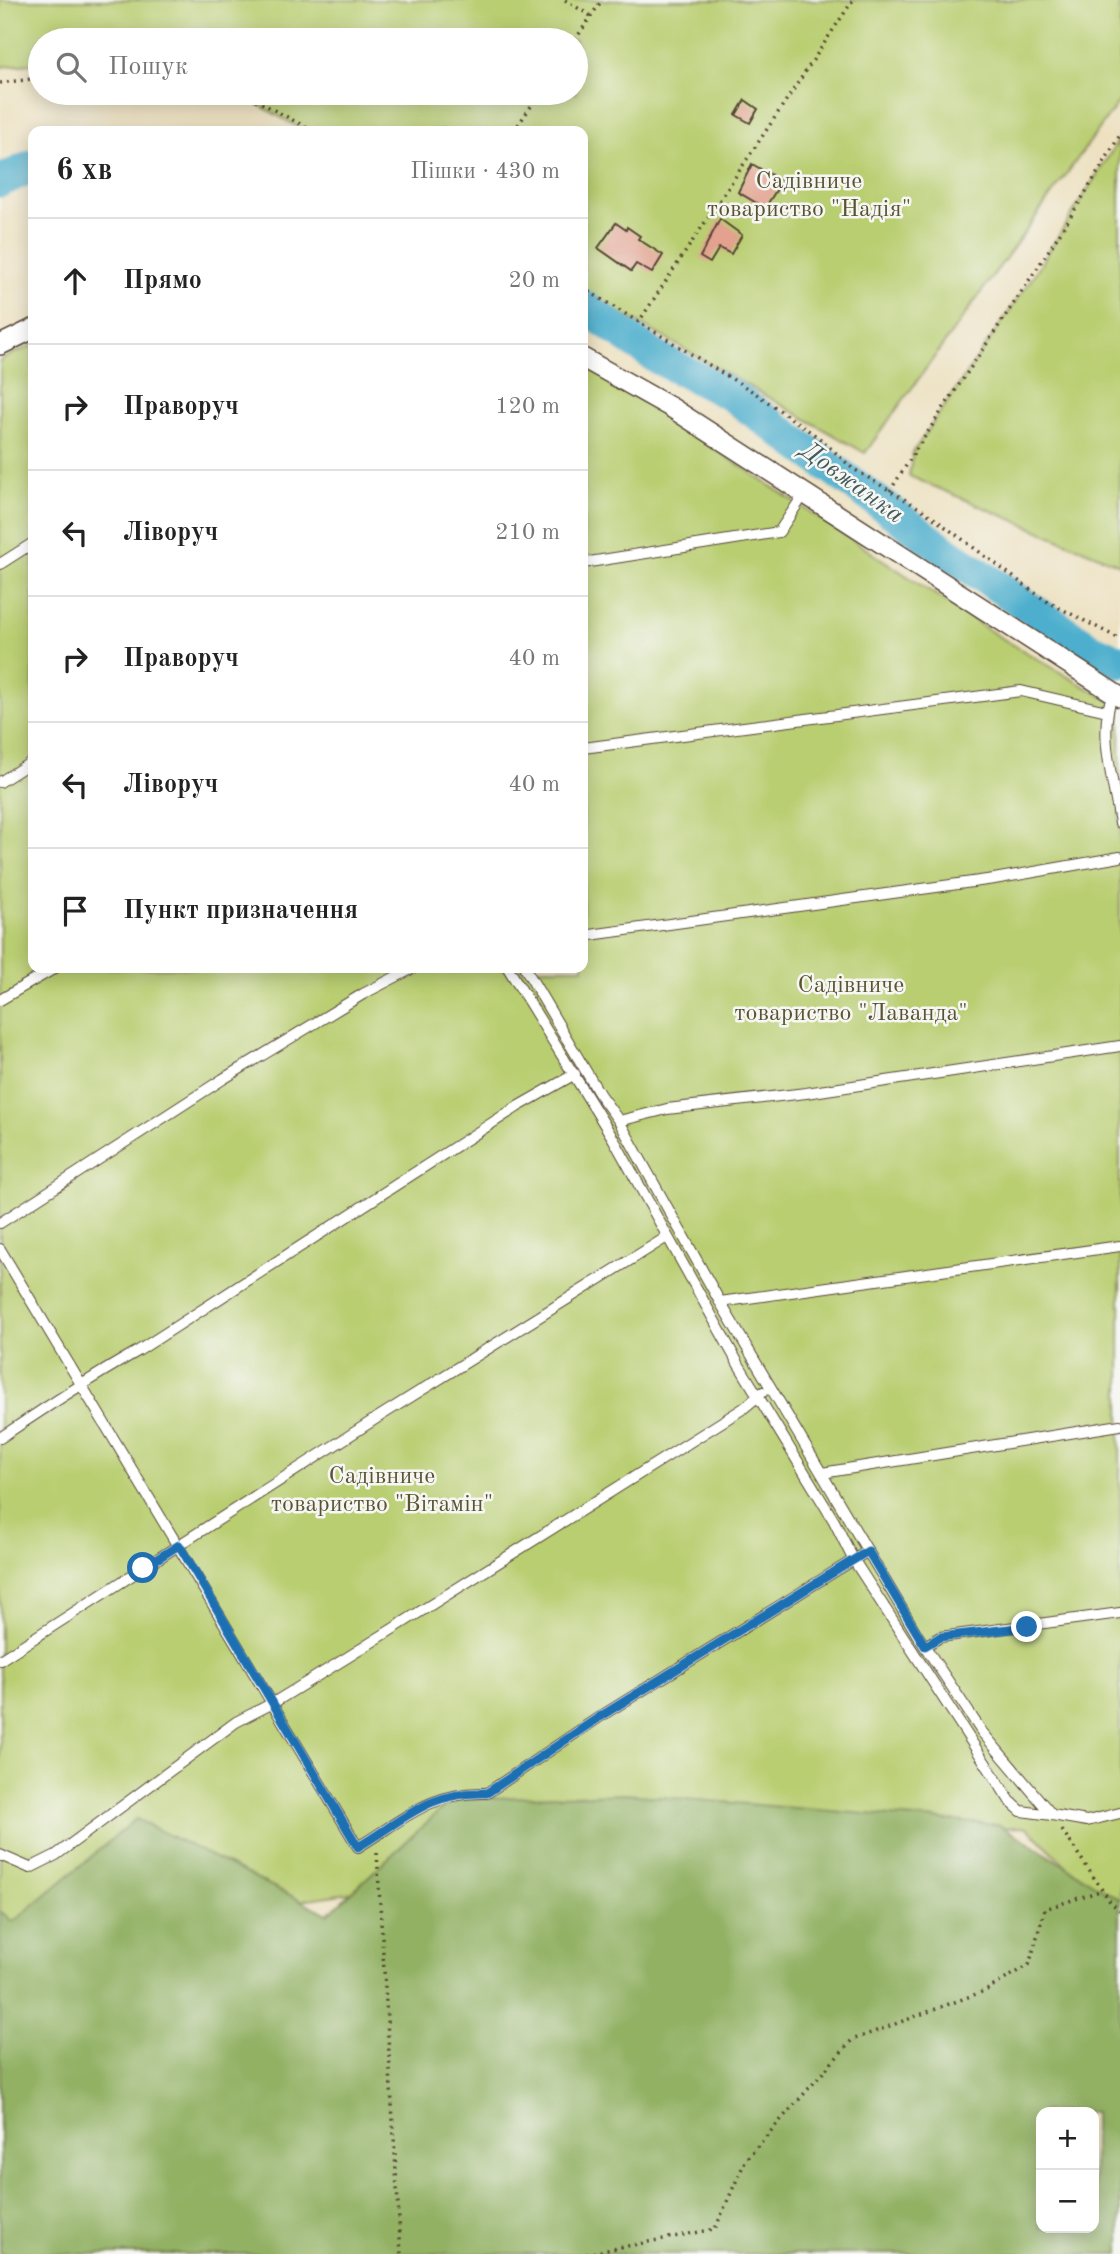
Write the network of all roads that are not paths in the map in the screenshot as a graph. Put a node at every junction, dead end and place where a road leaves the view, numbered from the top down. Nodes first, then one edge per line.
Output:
1 (28, 331) edge
2 (0, 345) edge
3 (588, 361) edge
4 (804, 494) junction
5 (28, 547) edge
6 (588, 562) edge
7 (0, 564) edge
8 (1113, 700) edge
9 (588, 747) edge
10 (28, 764) edge
11 (0, 782) edge
12 (1120, 823) edge
13 (1120, 857) edge
14 (588, 935) edge
15 (46, 973) edge
16 (403, 973) edge
17 (511, 973) edge
18 (528, 973) edge
19 (0, 1000) edge
20 (1120, 1046) edge
21 (575, 1074) junction
22 (619, 1121) junction
23 (0, 1223) edge
24 (667, 1237) junction
25 (1120, 1246) edge
26 (0, 1249) edge
27 (720, 1301) junction
28 (769, 1382) junction
29 (80, 1384) junction
30 (760, 1397) junction
31 (1120, 1426) edge
32 (0, 1438) edge
33 (822, 1473) junction
34 (179, 1545) junction
35 (868, 1551) junction
36 (853, 1559) junction
37 (1120, 1613) edge
38 (925, 1646) junction
39 (0, 1660) edge
40 (273, 1703) junction
41 (1120, 1813) edge
42 (1052, 1815) junction
43 (0, 1855) edge

1 - 2 street
3 - 4 street
4 - 6 lane
4 - 8 street
5 - 7 lane
8 - 9 lane
8 - 12 lane
10 - 11 lane
13 - 14 lane
15 - 19 lane
16 - 23 lane
17 - 21 lane
18 - 22 lane
20 - 22 lane
21 - 24 lane
21 - 29 lane
22 - 27 lane
24 - 30 lane
24 - 34 lane
25 - 27 lane
26 - 29 lane
27 - 28 lane
28 - 30 lane
28 - 33 lane
29 - 32 lane
29 - 34 lane
30 - 36 lane
30 - 40 lane
31 - 33 lane
33 - 35 lane
34 - 39 lane
34 - 40 lane
35 - 36 lane
35 - 38 lane
36 - 40 lane
36 - 42 lane
37 - 38 lane
38 - 42 lane
40 - 43 lane
41 - 42 lane

